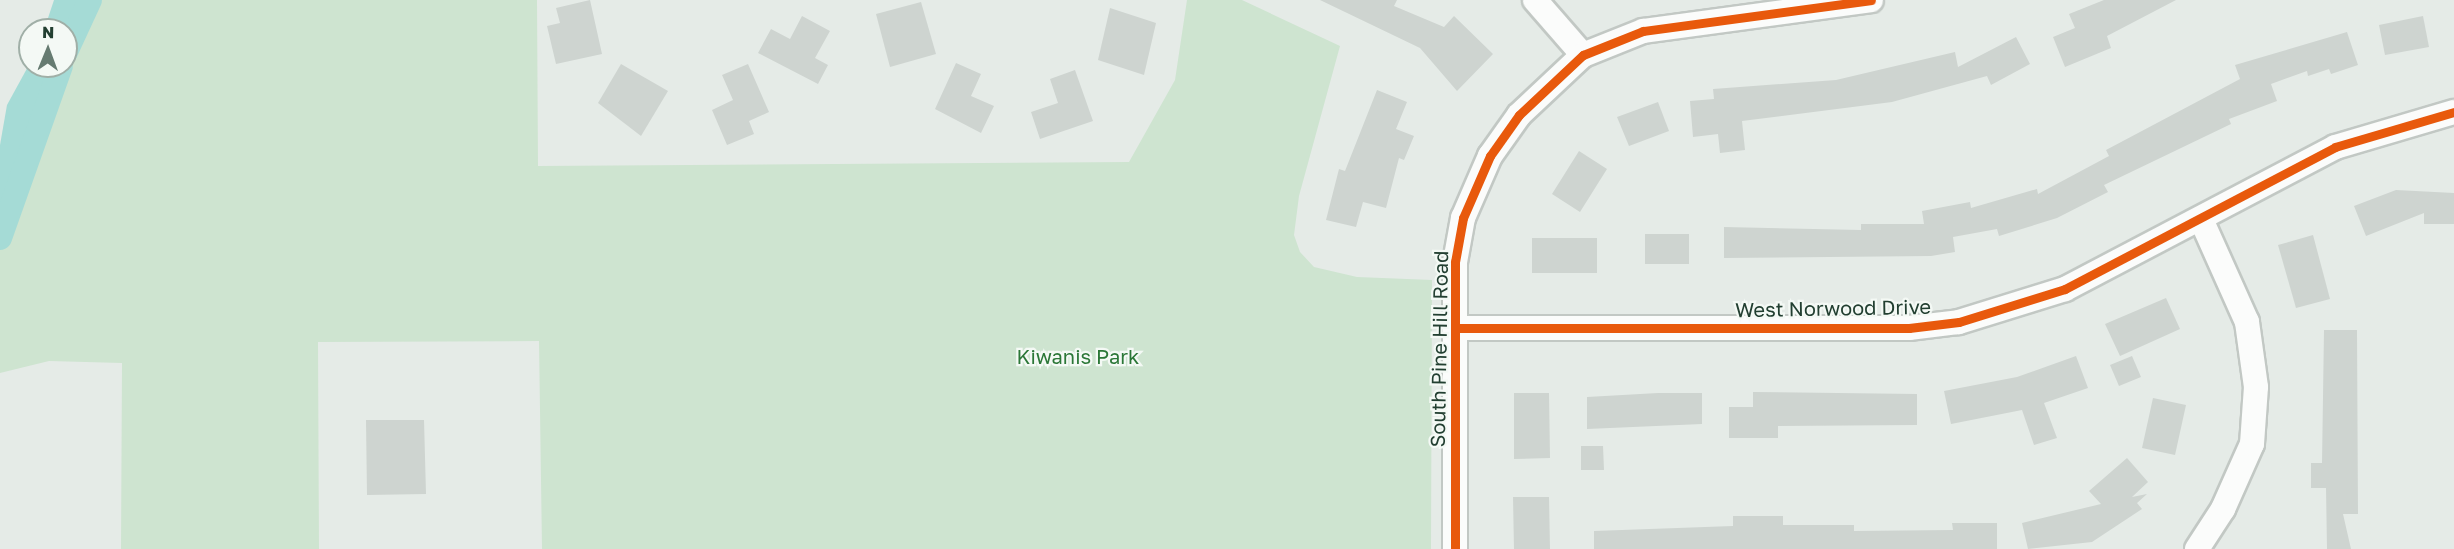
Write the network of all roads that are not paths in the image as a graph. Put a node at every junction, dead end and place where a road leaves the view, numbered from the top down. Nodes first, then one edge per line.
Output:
1 (1535, 0) edge
2 (1871, 0) edge
3 (1582, 55) junction
4 (2454, 112) edge
5 (2201, 219) junction
6 (1455, 328) junction
7 (1455, 549) edge
8 (2197, 549) edge

1 - 3 street
2 - 3 street, South Pine Hill Road
3 - 6 street, South Pine Hill Road
4 - 5 street, West Norwood Drive
5 - 6 street, West Norwood Drive
5 - 8 street
6 - 7 street, South Pine Hill Road

